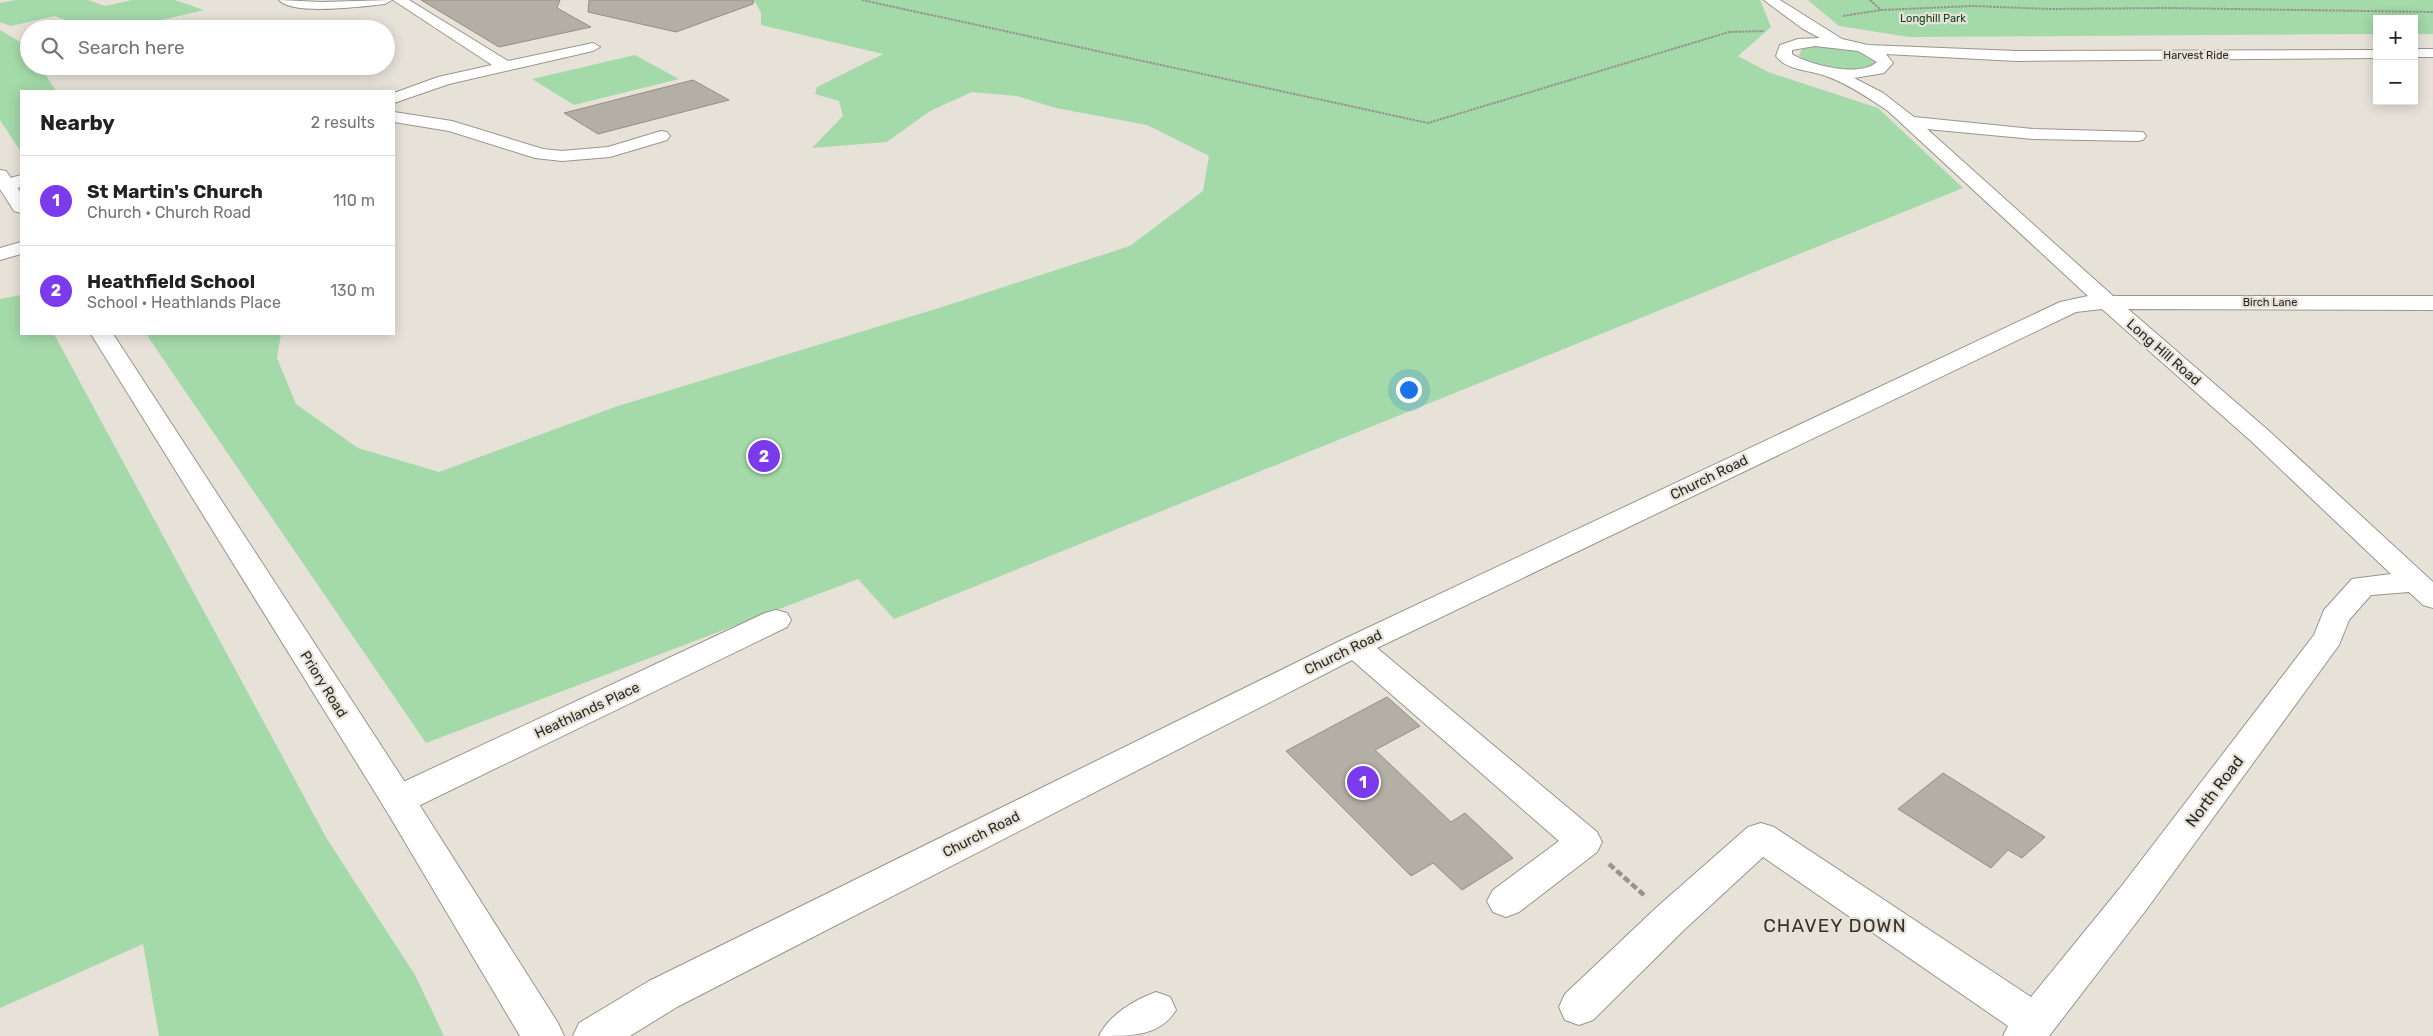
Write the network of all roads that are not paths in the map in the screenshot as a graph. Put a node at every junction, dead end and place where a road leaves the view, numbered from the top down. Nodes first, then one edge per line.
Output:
1 (286, 0) edge
2 (385, 0) edge
3 (400, 0) edge
4 (1776, 4) edge
5 (1842, 44) junction
6 (1792, 45) junction
7 (593, 47) dead end
8 (1866, 49) junction
9 (2418, 53) edge
10 (2433, 53) edge
11 (2373, 54) edge
12 (2016, 56) junction
13 (505, 66) junction
14 (1877, 69) junction
15 (1829, 72) junction
16 (395, 98) edge
17 (1901, 115) junction
18 (395, 117) edge
19 (660, 136) dead end
20 (2137, 136) dead end
21 (9, 180) edge
22 (20, 206) edge
23 (20, 248) edge
24 (0, 254) edge
25 (2107, 302) junction
26 (2433, 303) edge
27 (103, 335) edge
28 (2425, 590) edge
29 (776, 620) dead end
30 (1354, 646) junction
31 (398, 800) junction
32 (1506, 901) dead end
33 (1579, 1007) dead end
34 (1156, 1010) dead end
35 (2030, 1029) edge
36 (543, 1036) edge
37 (594, 1036) edge
38 (1120, 1036) edge

1 - 2 street
3 - 13 street
4 - 5 street
4 - 6 street
5 - 6 street
5 - 8 street, Harvest Ride
6 - 15 street
7 - 13 street
8 - 12 street, Harvest Ride
8 - 14 street, Long Hill Road
9 - 10 street
11 - 12 street, Harvest Ride
12 - 14 street, Harvest Ride
13 - 16 street
14 - 15 street, Harvest Ride
14 - 17 street, Long Hill Road
15 - 17 street, Long Hill Road
17 - 20 street
17 - 25 street, Long Hill Road
18 - 19 street
21 - 22 street
23 - 24 street
25 - 26 street, Birch Lane
25 - 28 street, Long Hill Road
25 - 30 street, Church Road
27 - 31 street, Priory Road
28 - 35 street, North Road
29 - 31 street, Heathlands Place
30 - 32 street
30 - 37 street, Church Road
31 - 36 street, Priory Road
33 - 35 street
34 - 38 street

